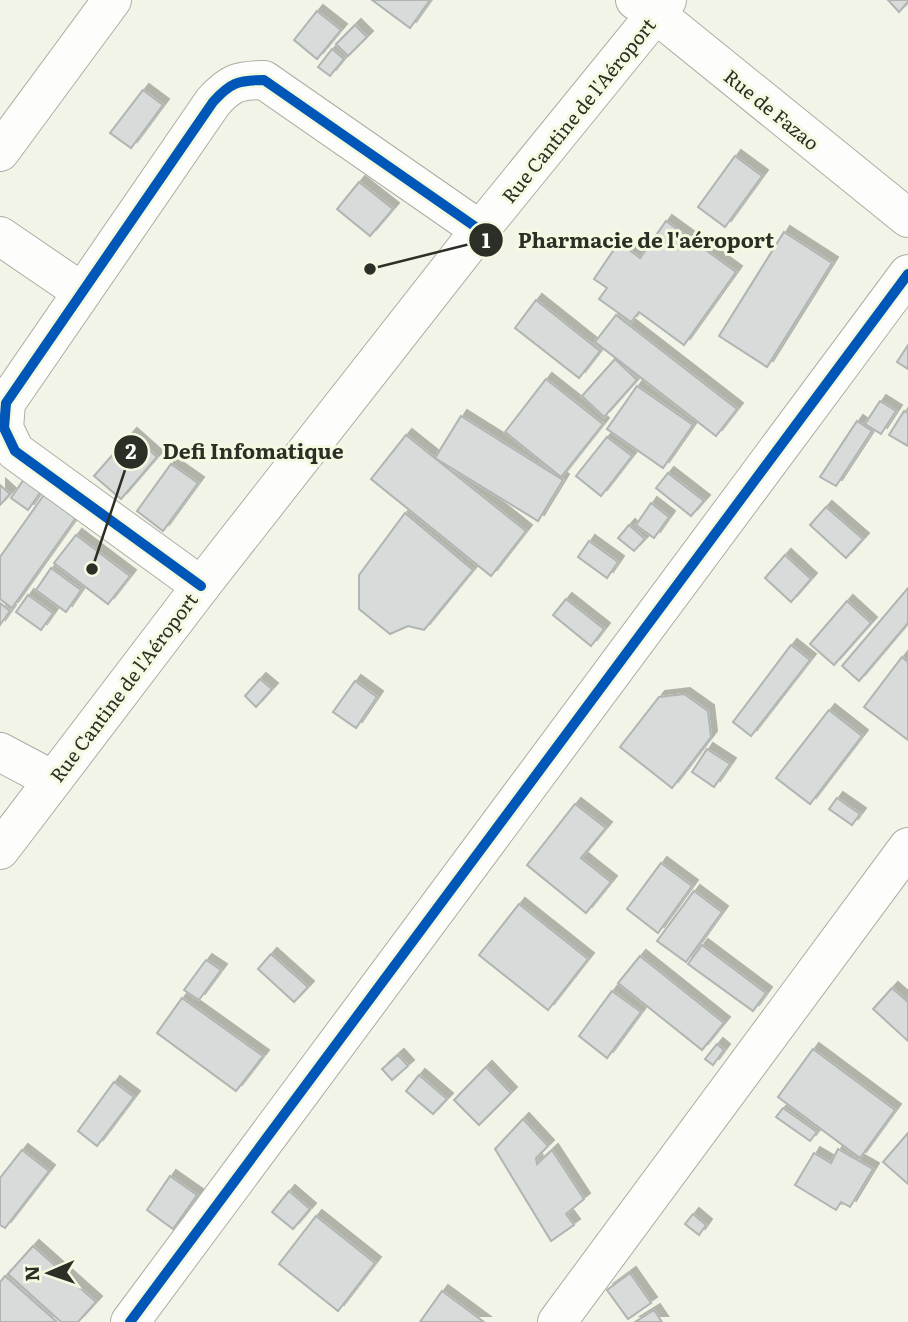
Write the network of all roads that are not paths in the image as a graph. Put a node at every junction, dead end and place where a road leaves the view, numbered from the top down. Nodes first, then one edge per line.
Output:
1 (112, 0) edge
2 (653, 5) edge
3 (0, 152) edge
4 (908, 218) edge
5 (480, 230) junction
6 (0, 236) edge
7 (908, 274) edge
8 (82, 292) junction
9 (201, 586) junction
10 (0, 752) edge
11 (53, 780) junction
12 (908, 848) edge
13 (0, 850) edge
14 (130, 1322) edge
15 (557, 1322) edge

1 - 3 street
2 - 4 street, Rue de Fazao
2 - 5 street, Rue Cantine de l'Aéroport
5 - 8 street
5 - 9 street, Rue Cantine de l'Aéroport
6 - 8 street
7 - 14 street
8 - 9 street
9 - 11 street, Rue Cantine de l'Aéroport
10 - 11 street
11 - 13 street, Rue Cantine de l'Aéroport
12 - 15 street

